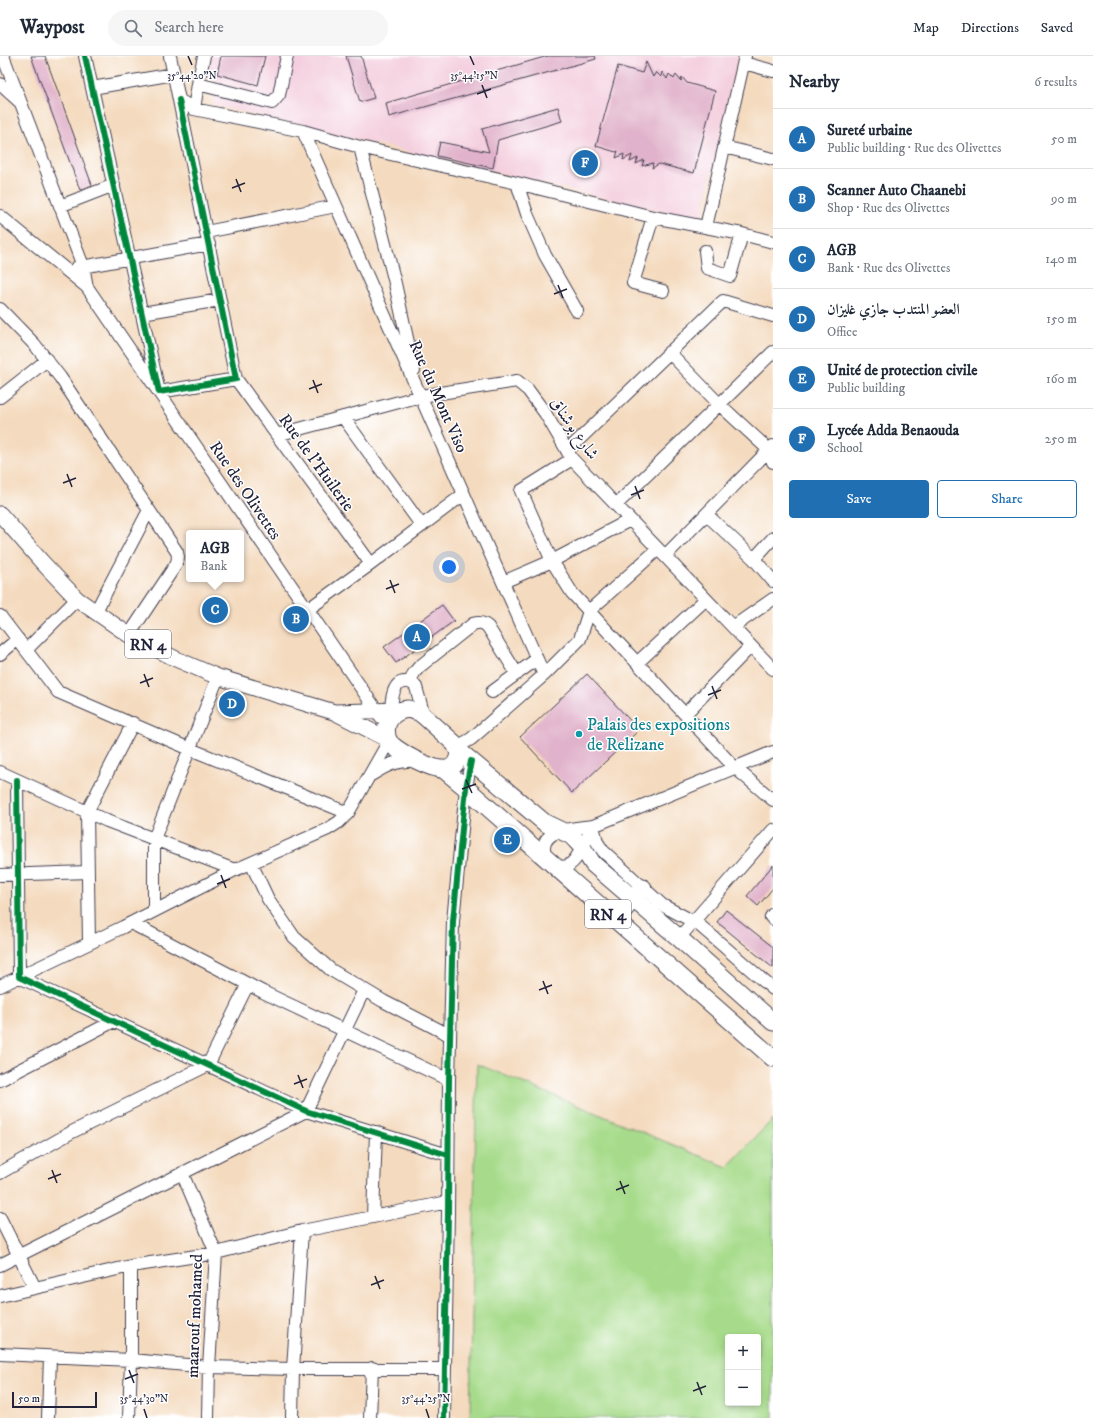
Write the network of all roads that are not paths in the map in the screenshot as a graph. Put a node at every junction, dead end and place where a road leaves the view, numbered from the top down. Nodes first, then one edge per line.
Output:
1 (3, 56) edge
2 (85, 56) edge
3 (170, 56) edge
4 (204, 56) edge
5 (287, 56) edge
6 (744, 60) edge
7 (773, 71) edge
8 (174, 74) junction
9 (0, 84) edge
10 (198, 84) junction
11 (92, 88) junction
12 (179, 100) junction
13 (21, 102) junction
14 (194, 109) junction
15 (303, 131) junction
16 (360, 147) junction
17 (724, 148) junction
18 (773, 159) edge
19 (517, 183) junction
20 (114, 186) junction
21 (60, 206) junction
22 (336, 206) junction
23 (0, 216) edge
24 (653, 216) junction
25 (706, 227) junction
26 (206, 232) junction
27 (742, 234) junction
28 (773, 242) edge
29 (209, 244) junction
30 (705, 251) dead end
31 (130, 258) junction
32 (83, 266) junction
33 (65, 270) junction
34 (87, 287) junction
35 (663, 291) dead end
36 (220, 300) junction
37 (0, 309) edge
38 (577, 311) dead end
39 (142, 313) junction
40 (773, 316) edge
41 (669, 352) junction
42 (773, 352) edge
43 (47, 360) junction
44 (236, 379) junction
45 (159, 392) junction
46 (421, 396) junction
47 (0, 397) edge
48 (719, 404) junction
49 (343, 417) junction
50 (277, 435) junction
51 (771, 448) edge
52 (569, 455) junction
53 (773, 462) edge
54 (464, 494) junction
55 (616, 505) junction
56 (149, 510) junction
57 (706, 514) junction
58 (0, 515) edge
59 (630, 520) junction
60 (422, 526) junction
61 (773, 538) edge
62 (662, 553) junction
63 (754, 559) junction
64 (552, 561) junction
65 (371, 564) junction
66 (773, 581) edge
67 (503, 582) junction
68 (77, 599) junction
69 (706, 599) junction
70 (773, 599) edge
71 (307, 610) junction
72 (589, 612) junction
73 (95, 613) junction
74 (0, 616) edge
75 (733, 627) junction
76 (129, 635) junction
77 (18, 639) junction
78 (751, 646) junction
79 (26, 650) junction
80 (0, 654) edge
81 (537, 659) junction
82 (637, 663) junction
83 (773, 669) edge
84 (516, 674) junction
85 (544, 675) junction
86 (218, 677) junction
87 (410, 682) junction
88 (492, 692) dead end
89 (334, 712) junction
90 (685, 714) junction
91 (424, 716) junction
92 (389, 722) junction
93 (133, 723) junction
94 (458, 748) junction
95 (190, 749) junction
96 (770, 757) edge
97 (417, 760) junction
98 (471, 761) junction
99 (734, 767) junction
100 (442, 769) junction
101 (0, 772) edge
102 (370, 776) junction
103 (17, 780) junction
104 (466, 788) junction
105 (773, 800) edge
106 (87, 812) junction
107 (348, 813) junction
108 (593, 826) junction
109 (773, 830) edge
110 (563, 831) junction
111 (154, 839) junction
112 (582, 847) junction
113 (251, 863) junction
114 (550, 863) junction
115 (235, 870) junction
116 (88, 872) junction
117 (0, 875) edge
118 (18, 875) junction
119 (638, 893) junction
120 (154, 911) junction
121 (773, 914) edge
122 (773, 919) edge
123 (615, 920) junction
124 (693, 921) junction
125 (131, 923) junction
126 (679, 938) junction
127 (89, 943) junction
128 (19, 977) junction
129 (248, 984) junction
130 (0, 986) edge
131 (773, 989) edge
132 (364, 990) junction
133 (114, 1021) junction
134 (773, 1022) edge
135 (344, 1031) junction
136 (450, 1034) junction
137 (773, 1058) edge
138 (208, 1064) junction
139 (0, 1080) edge
140 (449, 1080) junction
141 (306, 1111) junction
142 (376, 1132) junction
143 (448, 1155) junction
144 (0, 1173) edge
145 (182, 1174) junction
146 (448, 1202) junction
147 (373, 1217) junction
148 (0, 1218) edge
149 (302, 1231) junction
150 (216, 1252) junction
151 (19, 1256) junction
152 (0, 1265) edge
153 (131, 1266) junction
154 (35, 1288) junction
155 (0, 1296) edge
156 (0, 1354) edge
157 (50, 1357) junction
158 (132, 1360) junction
159 (208, 1367) junction
160 (372, 1368) junction
161 (445, 1369) junction
162 (292, 1370) junction
163 (48, 1418) edge
164 (129, 1418) edge
165 (208, 1418) edge
166 (292, 1418) edge
167 (370, 1418) edge
168 (444, 1418) edge

1 - 13 street
2 - 11 street
3 - 8 street
4 - 10 street
5 - 10 street
6 - 7 street
6 - 17 street
8 - 11 street
8 - 12 street
9 - 13 street
10 - 14 street
11 - 20 street
12 - 14 street
12 - 26 street
13 - 21 street
14 - 15 street
15 - 16 street
15 - 22 street, Rue du Mont Viso
16 - 19 street
16 - 46 street
17 - 18 street
17 - 25 street
19 - 24 street
19 - 38 street
20 - 21 street
20 - 31 street
21 - 32 street
22 - 26 street
22 - 46 street, Rue du Mont Viso
23 - 33 street
24 - 25 street
24 - 35 street
25 - 27 street
26 - 29 street
27 - 28 street
27 - 30 street
29 - 31 street
29 - 36 street
31 - 32 street
31 - 39 street
32 - 33 street
32 - 34 street
33 - 34 street
34 - 45 street, Rue des Olivettes
36 - 39 street
36 - 44 street
37 - 43 street
39 - 45 street
40 - 41 street
41 - 48 street
41 - 52 street
42 - 48 street
43 - 47 street
43 - 56 street
44 - 45 street
44 - 50 street, Rue de l'Huilerie
45 - 71 street, Rue des Olivettes
46 - 49 street
46 - 52 street, شارع بوشناق
46 - 54 street, Rue du Mont Viso
48 - 51 street
48 - 55 street
49 - 50 street
49 - 60 street
50 - 65 street, Rue de l'Huilerie
51 - 53 street
51 - 57 street
52 - 55 street, شارع بوشناق
52 - 64 street
54 - 60 street
54 - 67 street, Rue du Mont Viso
55 - 59 street, شارع بوشناق
56 - 73 street
56 - 76 street
57 - 62 street
57 - 63 street
58 - 68 main road, RN 4
59 - 62 street, شارع بوشناق
59 - 64 street
60 - 65 street
61 - 63 street
62 - 69 street, شارع بوشناق
62 - 72 street
63 - 66 street
64 - 67 street
64 - 72 street
65 - 71 street
67 - 81 street, Rue du Mont Viso
68 - 73 main road, RN 4
68 - 79 street
69 - 75 street, شارع بوشناق
69 - 82 street
70 - 75 street
71 - 92 street, Rue des Olivettes
72 - 82 street
72 - 85 street
73 - 76 main road, RN 4
74 - 77 street
75 - 78 street, شارع بوشناق
76 - 86 main road, RN 4
77 - 79 street
77 - 80 street
78 - 83 street, شارع بوشناق
78 - 90 street
79 - 93 street
81 - 84 street
81 - 85 street, Rue du Mont Viso
82 - 90 street
84 - 87 street
84 - 88 street
85 - 94 street
86 - 89 main road, RN 4
86 - 95 street
87 - 91 street
87 - 92 street
89 - 92 main road, RN 4
89 - 92 main road, RN 4
90 - 99 street
91 - 92 highway
91 - 94 highway
92 - 97 highway
92 - 102 street
93 - 95 street
93 - 106 street
94 - 98 highway, RN 4
94 - 100 highway
95 - 107 street
95 - 111 street
96 - 99 street
97 - 100 highway
97 - 102 street
98 - 104 street
98 - 110 highway, RN 4
99 - 105 street
99 - 108 street
100 - 104 highway, RN 4
101 - 103 street
102 - 107 street
103 - 106 street
103 - 118 street
104 - 114 highway, RN 4
104 - 136 street
106 - 111 street
106 - 116 street
107 - 113 street
108 - 110 street
108 - 112 street
108 - 119 street
109 - 124 street
110 - 112 highway, RN 4
110 - 114 street
111 - 115 street
111 - 120 street
112 - 114 street
112 - 119 highway, RN 4
113 - 115 street
113 - 132 street
114 - 123 highway, RN 4
115 - 120 street
116 - 118 street
116 - 127 street
117 - 118 street
118 - 128 street
119 - 123 highway
119 - 124 street
119 - 126 highway, RN 4
120 - 125 street
121 - 122 street
123 - 137 highway, RN 4
124 - 126 street
124 - 131 street
125 - 127 street
125 - 129 street
126 - 134 highway, RN 4
127 - 128 street
128 - 130 street
128 - 133 street
129 - 135 street
129 - 138 street
132 - 135 street
132 - 136 street
133 - 138 street
133 - 139 street
135 - 140 street
135 - 141 street
136 - 140 street
138 - 141 street
138 - 144 street
140 - 143 street
141 - 142 street
141 - 145 street
142 - 143 street
142 - 147 street
143 - 146 street
145 - 150 street, maarouf mohamed
145 - 151 street
146 - 147 street
146 - 161 street
147 - 149 street
148 - 151 street
149 - 150 street
149 - 162 street
150 - 153 street
150 - 159 street, maarouf mohamed
151 - 152 street
151 - 154 street
153 - 154 street
153 - 158 street
154 - 155 street
156 - 157 street
157 - 158 street
157 - 163 street
158 - 159 street
158 - 164 street
159 - 162 street
159 - 165 street, maarouf mohamed
160 - 161 street
160 - 162 street
160 - 167 street
161 - 168 street
162 - 166 street

